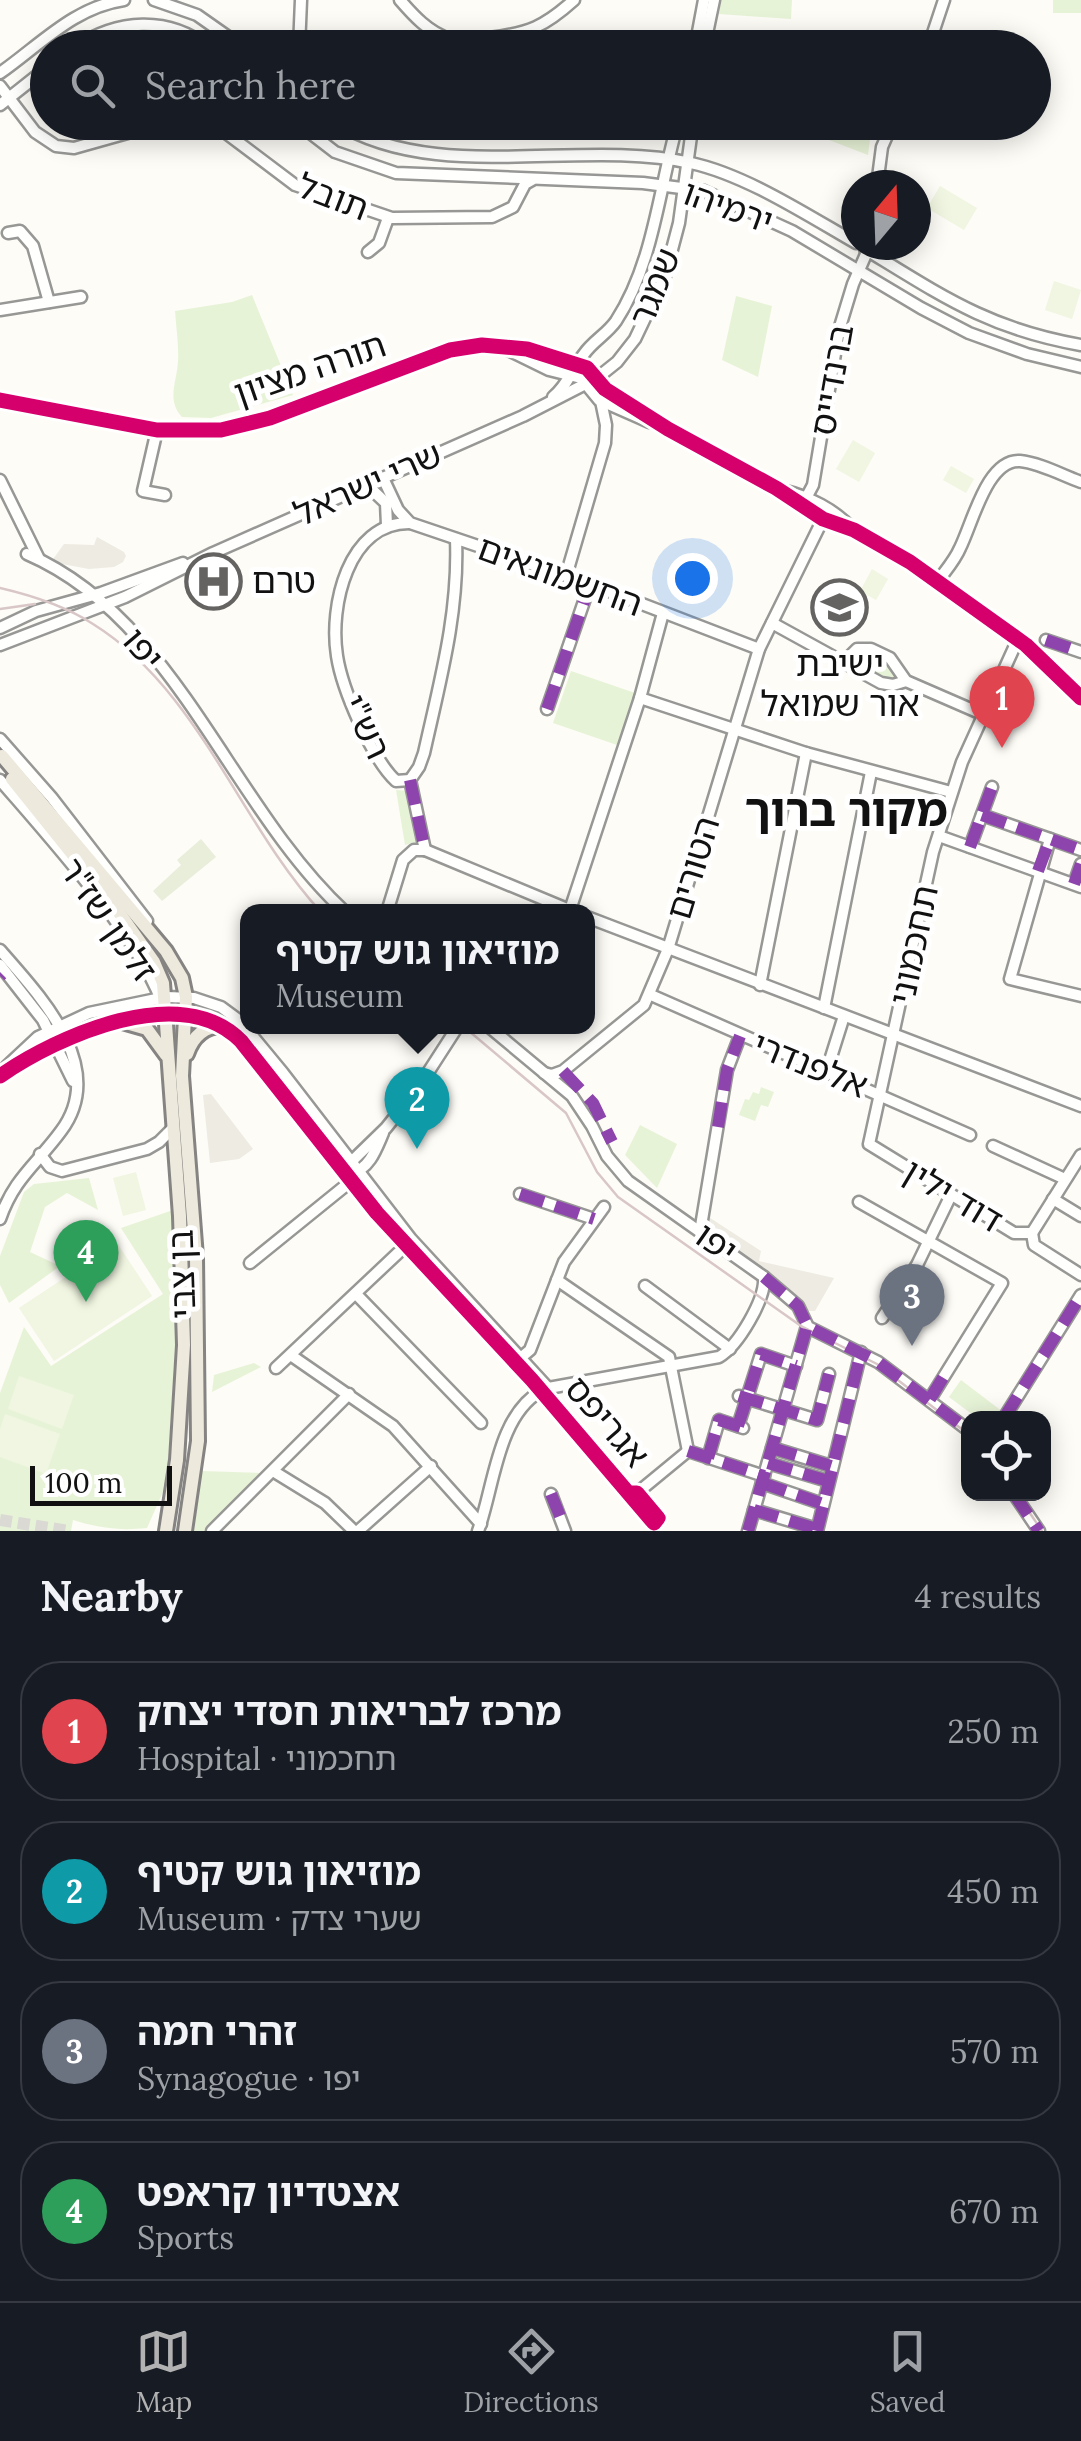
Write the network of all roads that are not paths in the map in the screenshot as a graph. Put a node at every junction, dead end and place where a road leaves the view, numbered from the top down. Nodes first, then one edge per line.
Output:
1 (124, 0) edge
2 (154, 0) edge
3 (300, 0) edge
4 (400, 0) edge
5 (574, 0) edge
6 (704, 0) edge
7 (714, 0) edge
8 (944, 0) edge
9 (55, 30) edge
10 (109, 30) edge
11 (180, 30) edge
12 (219, 30) edge
13 (299, 30) edge
14 (433, 30) edge
15 (531, 30) edge
16 (698, 30) edge
17 (708, 30) edge
18 (934, 30) edge
19 (30, 46) edge
20 (6, 61) edge
21 (0, 72) edge
22 (30, 81) edge
23 (0, 86) edge
24 (4, 101) edge
25 (30, 126) edge
26 (47, 140) edge
27 (98, 140) edge
28 (232, 140) edge
29 (320, 140) edge
30 (373, 140) edge
31 (673, 140) edge
32 (691, 140) edge
33 (886, 140) edge
34 (668, 160) junction
35 (689, 162) junction
36 (881, 170) edge
37 (506, 177) junction
38 (538, 179) junction
39 (662, 184) junction
40 (686, 187) junction
41 (704, 191) junction
42 (520, 192) junction
43 (388, 218) junction
44 (679, 223) junction
45 (3, 232) edge
46 (841, 234) edge
47 (368, 252) dead end
48 (861, 260) edge
49 (885, 260) edge
50 (859, 270) junction
51 (80, 296) dead end
52 (48, 302) junction
53 (0, 310) edge
54 (1081, 345) edge
55 (1081, 367) edge
56 (575, 369) junction
57 (593, 381) junction
58 (564, 396) junction
59 (0, 400) edge
60 (601, 401) junction
61 (523, 416) junction
62 (668, 429) junction
63 (157, 430) junction
64 (384, 478) junction
65 (0, 480) edge
66 (1081, 482) edge
67 (367, 485) junction
68 (776, 488) junction
69 (165, 494) dead end
70 (807, 498) junction
71 (794, 502) junction
72 (838, 516) junction
73 (823, 519) junction
74 (410, 523) junction
75 (388, 525) junction
76 (854, 530) junction
77 (456, 539) junction
78 (212, 553) junction
79 (27, 554) dead end
80 (40, 560) junction
81 (566, 576) junction
82 (938, 581) junction
83 (590, 584) junction
84 (89, 596) junction
85 (125, 597) junction
86 (100, 606) junction
87 (663, 613) junction
88 (772, 623) junction
89 (125, 626) junction
90 (0, 628) edge
91 (1046, 640) dead end
92 (1017, 642) junction
93 (0, 645) edge
94 (759, 649) junction
95 (1081, 652) edge
96 (843, 662) junction
97 (906, 681) junction
98 (640, 698) junction
99 (1081, 698) edge
100 (547, 709) dead end
101 (982, 714) junction
102 (736, 730) junction
103 (0, 739) edge
104 (806, 753) junction
105 (1, 761) edge
106 (871, 772) junction
107 (0, 780) edge
108 (410, 780) junction
109 (992, 787) dead end
110 (951, 792) junction
111 (982, 815) junction
112 (939, 836) junction
113 (1050, 839) junction
114 (970, 847) junction
115 (425, 850) junction
116 (1081, 850) edge
117 (1081, 864) edge
118 (1038, 872) junction
119 (1077, 885) edge
120 (337, 904) edge
121 (390, 904) edge
122 (555, 904) edge
123 (574, 904) edge
124 (595, 920) edge
125 (668, 949) junction
126 (0, 950) edge
127 (166, 952) junction
128 (1, 972) edge
129 (760, 985) junction
130 (651, 995) junction
131 (1081, 996) edge
132 (163, 997) junction
133 (186, 997) junction
134 (824, 1008) junction
135 (165, 1016) junction
136 (185, 1016) junction
137 (844, 1016) junction
138 (119, 1021) junction
139 (240, 1021) edge
140 (225, 1026) junction
141 (54, 1028) junction
142 (250, 1034) edge
143 (453, 1034) edge
144 (498, 1034) edge
145 (896, 1034) junction
146 (740, 1036) junction
147 (61, 1041) junction
148 (168, 1061) junction
149 (544, 1073) junction
150 (826, 1073) junction
151 (0, 1075) edge
152 (182, 1076) junction
153 (882, 1094) junction
154 (1081, 1106) edge
155 (173, 1128) junction
156 (386, 1128) junction
157 (970, 1135) dead end
158 (869, 1144) joint
159 (993, 1146) dead end
160 (147, 1148) junction
161 (40, 1154) junction
162 (1081, 1155) edge
163 (350, 1161) junction
164 (176, 1162) junction
165 (351, 1176) junction
166 (1065, 1179) junction
167 (520, 1194) dead end
168 (951, 1195) junction
169 (1053, 1199) junction
170 (860, 1202) dead end
171 (604, 1206) dead end
172 (1081, 1216) edge
173 (0, 1218) edge
174 (594, 1219) junction
175 (700, 1232) junction
176 (1032, 1233) junction
177 (929, 1242) junction
178 (398, 1252) dead end
179 (250, 1262) dead end
180 (1081, 1275) edge
181 (764, 1277) junction
182 (557, 1280) junction
183 (645, 1286) dead end
184 (356, 1294) junction
185 (1081, 1295) edge
186 (882, 1318) dead end
187 (806, 1326) junction
188 (730, 1349) junction
189 (861, 1352) junction
190 (292, 1356) junction
191 (518, 1358) junction
192 (796, 1366) junction
193 (672, 1367) junction
194 (276, 1368) dead end
195 (830, 1374) dead end
196 (543, 1389) junction
197 (349, 1394) junction
198 (743, 1397) junction
199 (930, 1400) junction
200 (783, 1410) junction
201 (1008, 1411) edge
202 (818, 1417) junction
203 (843, 1421) junction
204 (480, 1423) dead end
205 (961, 1424) edge
206 (813, 1434) dead end
207 (772, 1448) junction
208 (688, 1451) junction
209 (708, 1458) junction
210 (768, 1463) junction
211 (430, 1466) junction
212 (832, 1466) junction
213 (273, 1471) junction
214 (763, 1480) junction
215 (828, 1481) junction
216 (633, 1493) junction
217 (551, 1494) dead end
218 (1019, 1501) edge
219 (172, 1502) junction
220 (823, 1504) junction
221 (754, 1510) junction
222 (652, 1524) edge
223 (187, 1528) edge
224 (479, 1528) edge
225 (817, 1530) edge
226 (153, 1531) edge
227 (166, 1531) edge
228 (212, 1531) edge
229 (356, 1531) edge
230 (566, 1531) edge
231 (748, 1531) edge
232 (1039, 1531) edge

1 - 9 street
2 - 12 street
3 - 13 street
4 - 14 street
5 - 15 street
6 - 16 street
7 - 17 street
8 - 18 street
10 - 11 street
19 - 20 street
20 - 21 street
22 - 24 street
23 - 24 street, תובל
24 - 25 street, תובל
26 - 27 street, תובל
28 - 43 street, תובל
29 - 37 street, ירמיהו
30 - 34 street, ירמיהו
31 - 34 street, שמגר
32 - 35 street, שמגר
33 - 36 street
34 - 35 street, ירמיהו
34 - 39 street, שמגר
35 - 40 street, שמגר
35 - 46 street, ירמיהו
37 - 38 street, ירמיהו
37 - 42 street
38 - 39 street, ירמיהו
38 - 42 street, תובל
39 - 40 street, ירמיהו
39 - 56 street, שמגר
40 - 41 street, ירמיהו
40 - 44 street, שמגר
41 - 44 street
41 - 50 street, ירמיהו
42 - 43 street, תובל
43 - 47 street
44 - 57 street, שמגר
45 - 52 street
48 - 50 street, ברנדייס
49 - 54 street, ירמיהו
50 - 55 street, ירמיהו
50 - 70 street, ברנדייס
51 - 52 street
52 - 53 street
56 - 57 street, תורה מציון
56 - 61 street, שרי ישראל
56 - 63 street, תורה מציון
57 - 58 street, שרי ישראל
57 - 60 street
57 - 62 street
58 - 60 street
58 - 61 street, שרי ישראל
59 - 63 street, תורה מציון
60 - 62 street
60 - 81 street
61 - 64 street, שרי ישראל
62 - 68 street
63 - 69 street
64 - 67 street, שרי ישראל
64 - 74 street
65 - 80 street
66 - 82 street
67 - 75 street
67 - 78 street, שרי ישראל
68 - 70 street
68 - 71 street
70 - 71 street
70 - 72 street
71 - 73 street
72 - 73 street
72 - 76 street
73 - 76 street
73 - 88 street, הטורים
74 - 75 street
74 - 77 street, החשמונאים
75 - 108 street, רש"י
76 - 82 street
77 - 81 street, החשמונאים
77 - 108 street
78 - 84 street, שרי ישראל
78 - 85 street, שרי ישראל
79 - 80 street, יפו
80 - 84 street, יפו
81 - 83 street, החשמונאים
82 - 92 street
83 - 87 street, החשמונאים
83 - 100 street
84 - 86 street, יפו
84 - 90 street, שרי ישראל
85 - 86 street, שרי ישראל
85 - 89 street
86 - 89 street, יפו
86 - 93 street, שרי ישראל
87 - 94 street, החשמונאים
87 - 98 street
88 - 94 street, הטורים
88 - 96 street
89 - 120 street, יפו
91 - 95 street
92 - 99 street
92 - 101 street, תחכמוני
94 - 102 street, הטורים
96 - 97 street
96 - 97 street
97 - 101 street
98 - 102 street
98 - 123 street
101 - 110 street, תחכמוני
102 - 104 street
102 - 125 street, הטורים
103 - 127 street, זלמן שז"ר
104 - 106 street
104 - 129 street
105 - 127 main road, זלמן שז"ר
105 - 132 main road, זלמן שז"ר
106 - 110 street
106 - 134 street
107 - 132 street, זלמן שז"ר
108 - 115 street, רש"י
109 - 111 street
110 - 112 street, תחכמוני
111 - 113 street
111 - 114 street
112 - 114 street
112 - 145 street, תחכמוני
113 - 116 street
113 - 118 street
114 - 118 street
115 - 121 street
115 - 122 street
117 - 119 street
118 - 119 street
118 - 131 street
124 - 125 street
125 - 129 street
125 - 130 street, הטורים
126 - 141 street
127 - 133 main road, זלמן שז"ר
128 - 141 street
129 - 134 street
130 - 146 street, אלפנדרי
130 - 149 street, הטורים
132 - 133 street
132 - 135 main road, זלמן שז"ר
132 - 141 street
133 - 136 main road, זלמן שז"ר
133 - 139 street
134 - 137 street
135 - 136 street
135 - 138 street
135 - 148 main road, בן צבי
136 - 140 street
136 - 152 main road, בן צבי
137 - 145 street
137 - 150 street
138 - 147 street
138 - 148 main road
140 - 152 main road
140 - 165 street
141 - 147 street
141 - 151 street
142 - 163 street
143 - 156 street
144 - 149 street, יפו
145 - 153 street, תחכמוני
145 - 154 street
146 - 150 street, אלפנדרי
146 - 175 street
147 - 151 street
147 - 161 street
148 - 155 main road, בן צבי
149 - 175 street, יפו
150 - 153 street, אלפנדרי
152 - 223 main road, בן צבי
153 - 157 street, אלפנדרי
153 - 158 street, תחכמוני
155 - 160 street
155 - 164 main road, בן צבי
156 - 163 street
156 - 165 street
158 - 168 street, דוד ילין
159 - 166 street
160 - 161 street
160 - 164 street
161 - 173 street
162 - 166 street
163 - 165 street
164 - 219 main road, בן צבי
165 - 179 street
165 - 191 street, אגריפס
166 - 169 street
167 - 174 street
168 - 176 street, דוד ילין
168 - 177 street
169 - 172 street
169 - 176 street
170 - 177 street
171 - 174 street
174 - 182 street
175 - 181 street, יפו
176 - 180 street, דוד ילין
177 - 186 street
177 - 199 street
178 - 184 street
181 - 187 street, יפו
181 - 188 street
182 - 191 street
182 - 193 street
183 - 188 street
184 - 190 street
184 - 204 street
185 - 201 street
187 - 189 street, יפו
187 - 192 street
188 - 193 street
189 - 199 street, יפו
189 - 203 street
190 - 194 street
190 - 197 street
191 - 196 street, אגריפס
192 - 198 street
192 - 200 street
193 - 196 street
193 - 208 street
195 - 202 street
196 - 216 street, אגריפס
196 - 224 street
197 - 211 street
197 - 213 street
198 - 200 street
198 - 209 street
199 - 205 street, יפו
200 - 202 street
200 - 207 street
202 - 203 street
202 - 206 street
203 - 212 street
207 - 210 street
207 - 212 street
208 - 209 street
208 - 216 street
209 - 214 street
210 - 214 street
210 - 215 street
211 - 224 street
211 - 229 street
212 - 215 street
213 - 228 street
213 - 229 street
214 - 220 street
214 - 221 street
215 - 220 street
216 - 222 street, אגריפס
217 - 230 street
218 - 232 street
219 - 226 main road
219 - 227 main road, בן צבי
220 - 225 street
221 - 225 street
221 - 231 street

